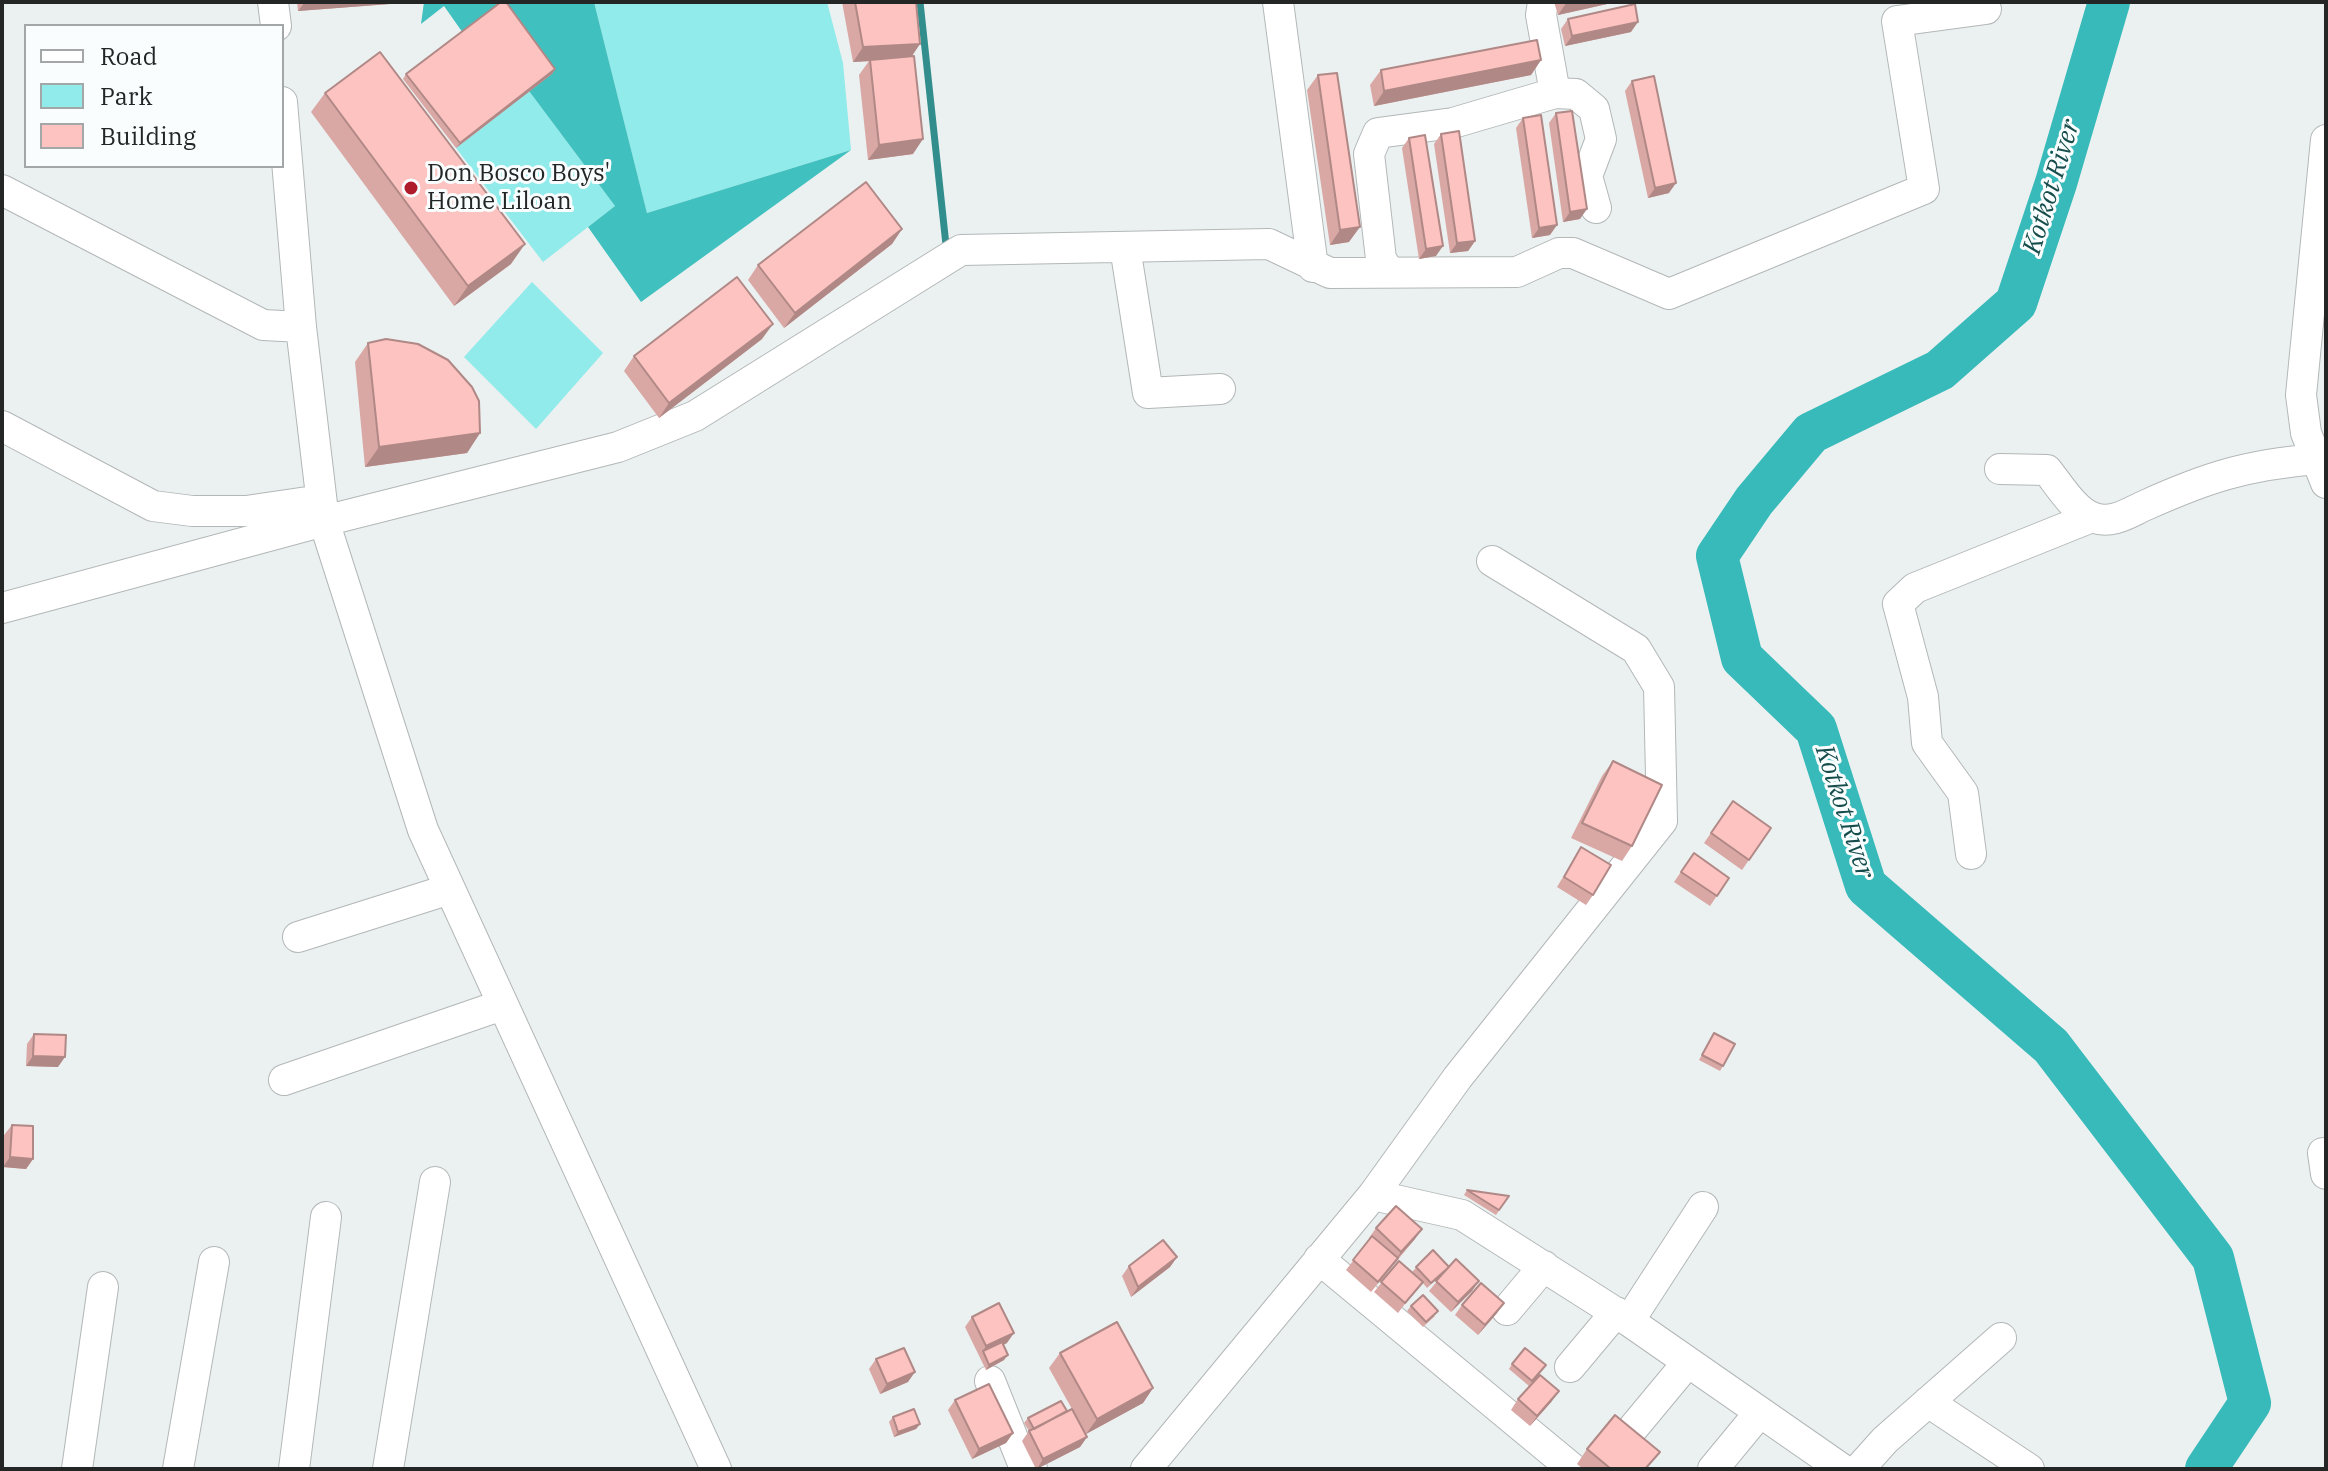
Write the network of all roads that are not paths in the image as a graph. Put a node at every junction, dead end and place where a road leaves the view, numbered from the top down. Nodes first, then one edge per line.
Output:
1 (273, 2) edge
2 (1278, 2) edge
3 (1543, 2) edge
4 (1986, 9) dead end
5 (276, 24) edge
6 (1555, 93) junction
7 (284, 126) edge
8 (2326, 140) edge
9 (2, 190) edge
10 (1596, 208) dead end
11 (1125, 247) junction
12 (1313, 267) junction
13 (1388, 270) junction
14 (301, 327) junction
15 (1220, 389) dead end
16 (2, 426) edge
17 (2319, 451) edge
18 (2000, 469) dead end
19 (322, 510) junction
20 (2092, 517) junction
21 (1492, 561) dead end
22 (2, 608) edge
23 (1971, 854) dead end
24 (450, 889) junction
25 (298, 937) dead end
26 (502, 1005) junction
27 (284, 1080) dead end
28 (2326, 1154) edge
29 (2326, 1174) edge
30 (435, 1182) dead end
31 (1373, 1195) junction
32 (1703, 1207) dead end
33 (326, 1217) dead end
34 (1319, 1259) junction
35 (214, 1262) dead end
36 (1544, 1266) junction
37 (103, 1287) dead end
38 (1507, 1310) edge
39 (1622, 1317) junction
40 (2001, 1338) dead end
41 (1688, 1362) junction
42 (1570, 1367) dead end
43 (990, 1381) edge
44 (1928, 1402) junction
45 (1760, 1412) junction
46 (1634, 1427) edge
47 (1841, 1468) edge
48 (77, 1469) edge
49 (178, 1469) edge
50 (294, 1469) edge
51 (388, 1469) edge
52 (716, 1469) edge
53 (1032, 1469) edge
54 (1146, 1469) edge
55 (1573, 1469) edge
56 (1713, 1469) edge
57 (2029, 1469) edge

1 - 5 street
2 - 12 street
3 - 6 street
4 - 13 street
6 - 10 street
6 - 13 street
7 - 14 street
8 - 17 street
9 - 14 street
11 - 12 street
11 - 15 street
11 - 19 street
12 - 13 street
14 - 19 street
16 - 19 street
17 - 20 street
18 - 20 street
19 - 22 street
19 - 24 street
20 - 23 street
21 - 31 street
24 - 25 street
24 - 26 street
26 - 27 street
26 - 52 street
28 - 29 street
30 - 51 street
31 - 34 street
31 - 36 street
32 - 39 street
33 - 50 street
34 - 54 street
34 - 55 street
35 - 49 street
36 - 38 street
36 - 39 street
37 - 48 street
39 - 41 street
39 - 42 street
40 - 44 street
41 - 45 street
41 - 46 street
43 - 53 street
44 - 47 street
44 - 57 street
45 - 47 street
45 - 56 street

